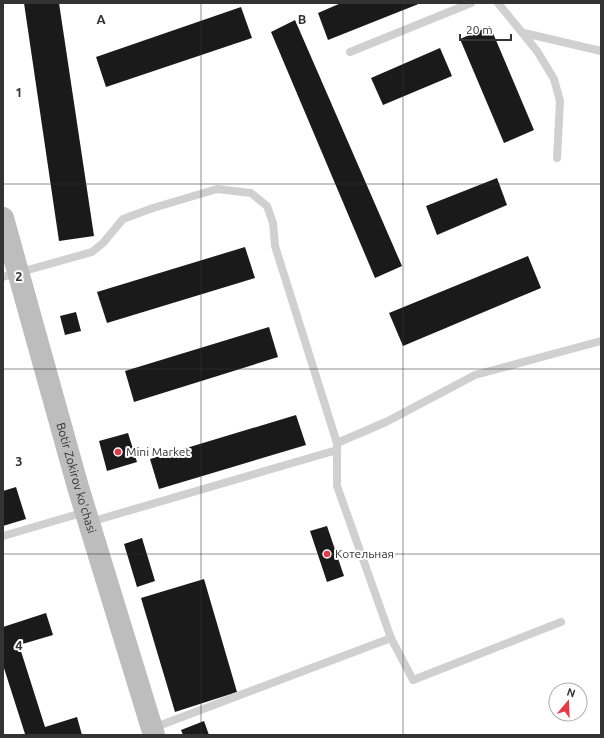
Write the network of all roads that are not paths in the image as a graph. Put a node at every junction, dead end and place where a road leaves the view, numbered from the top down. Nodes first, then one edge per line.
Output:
1 (471, 3) edge
2 (498, 3) edge
3 (524, 33) junction
4 (601, 51) edge
5 (350, 52) dead end
6 (557, 158) dead end
7 (3, 218) edge
8 (10, 274) edge
9 (601, 342) edge
10 (337, 446) junction
11 (87, 517) junction
12 (3, 536) edge
13 (561, 622) dead end
14 (391, 638) junction
15 (153, 732) edge

1 - 5 lane
2 - 3 lane
3 - 4 lane
3 - 6 lane
7 - 8 street, Botir Zokirov ko'chasi
8 - 10 lane
8 - 11 street, Botir Zokirov ko'chasi
9 - 10 lane
10 - 11 lane
10 - 14 lane
11 - 12 lane
11 - 15 street, Botir Zokirov ko'chasi
13 - 14 lane
14 - 15 lane

